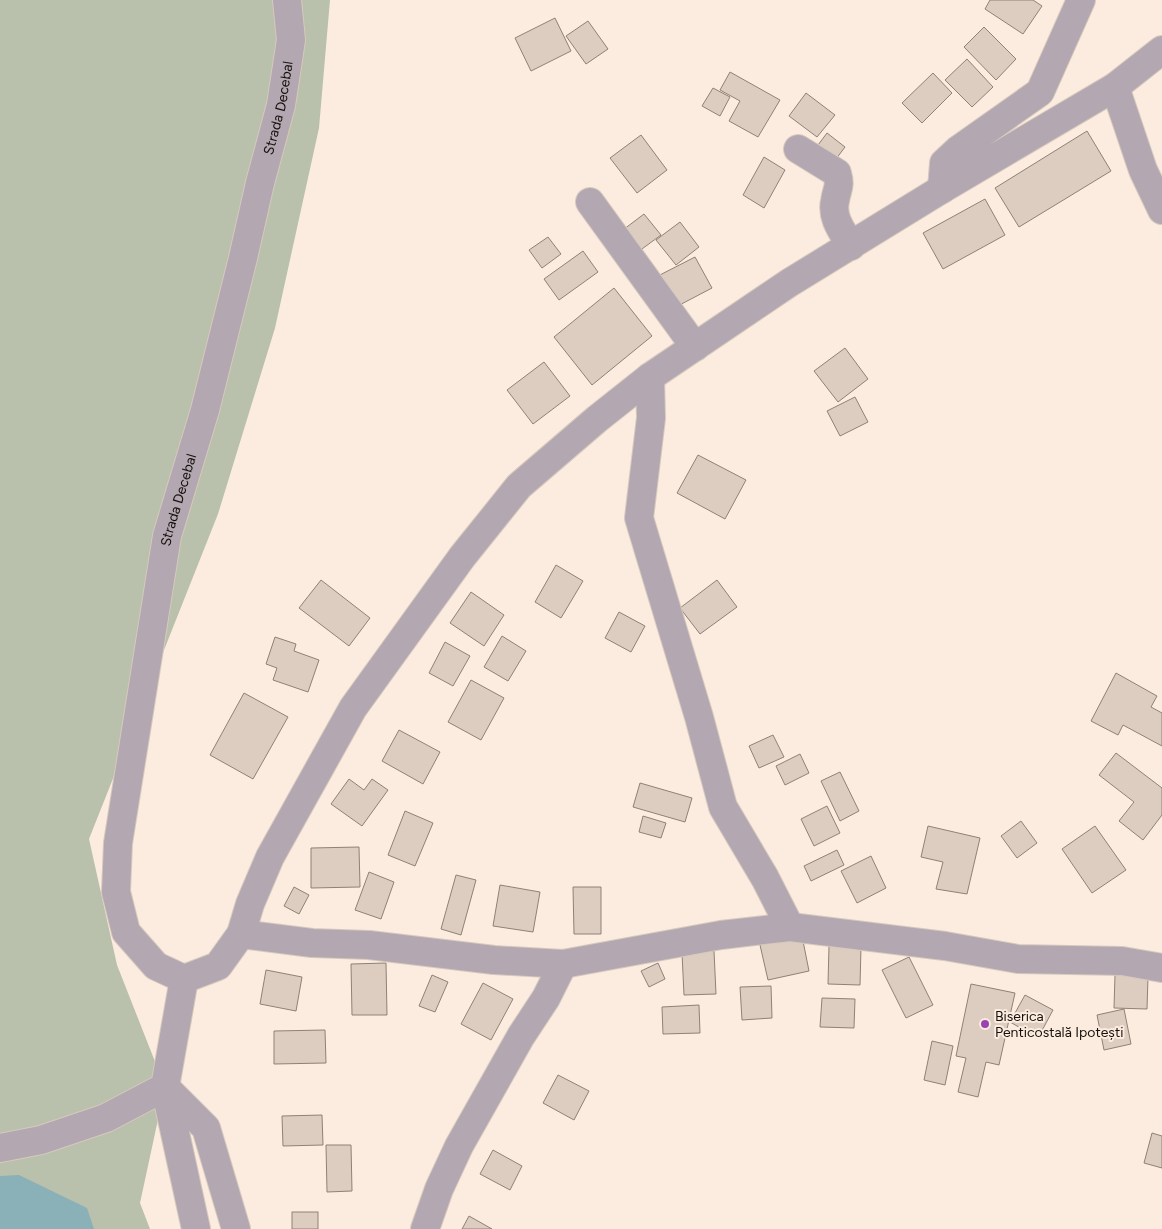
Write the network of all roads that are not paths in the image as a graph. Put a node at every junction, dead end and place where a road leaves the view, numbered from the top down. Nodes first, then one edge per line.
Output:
1 (287, 0) edge
2 (1081, 0) edge
3 (1162, 50) edge
4 (1115, 87) junction
5 (798, 149) dead end
6 (942, 189) junction
7 (590, 202) dead end
8 (1162, 210) edge
9 (851, 246) junction
10 (696, 347) junction
11 (650, 377) junction
12 (790, 927) junction
13 (241, 934) junction
14 (563, 964) junction
15 (1162, 968) edge
16 (184, 979) junction
17 (165, 1088) junction
18 (0, 1148) edge
19 (196, 1229) edge
20 (236, 1229) edge
21 (425, 1229) edge

1 - 16 street, Strada Decebal
2 - 6 street
3 - 4 street
4 - 6 street
4 - 8 street
5 - 9 street
6 - 9 street
7 - 10 street
9 - 10 street
10 - 11 street
11 - 12 street
11 - 13 street
12 - 14 street
12 - 15 street
13 - 14 street
13 - 16 street
14 - 21 street
16 - 17 street
17 - 18 street
17 - 19 street
17 - 20 street

